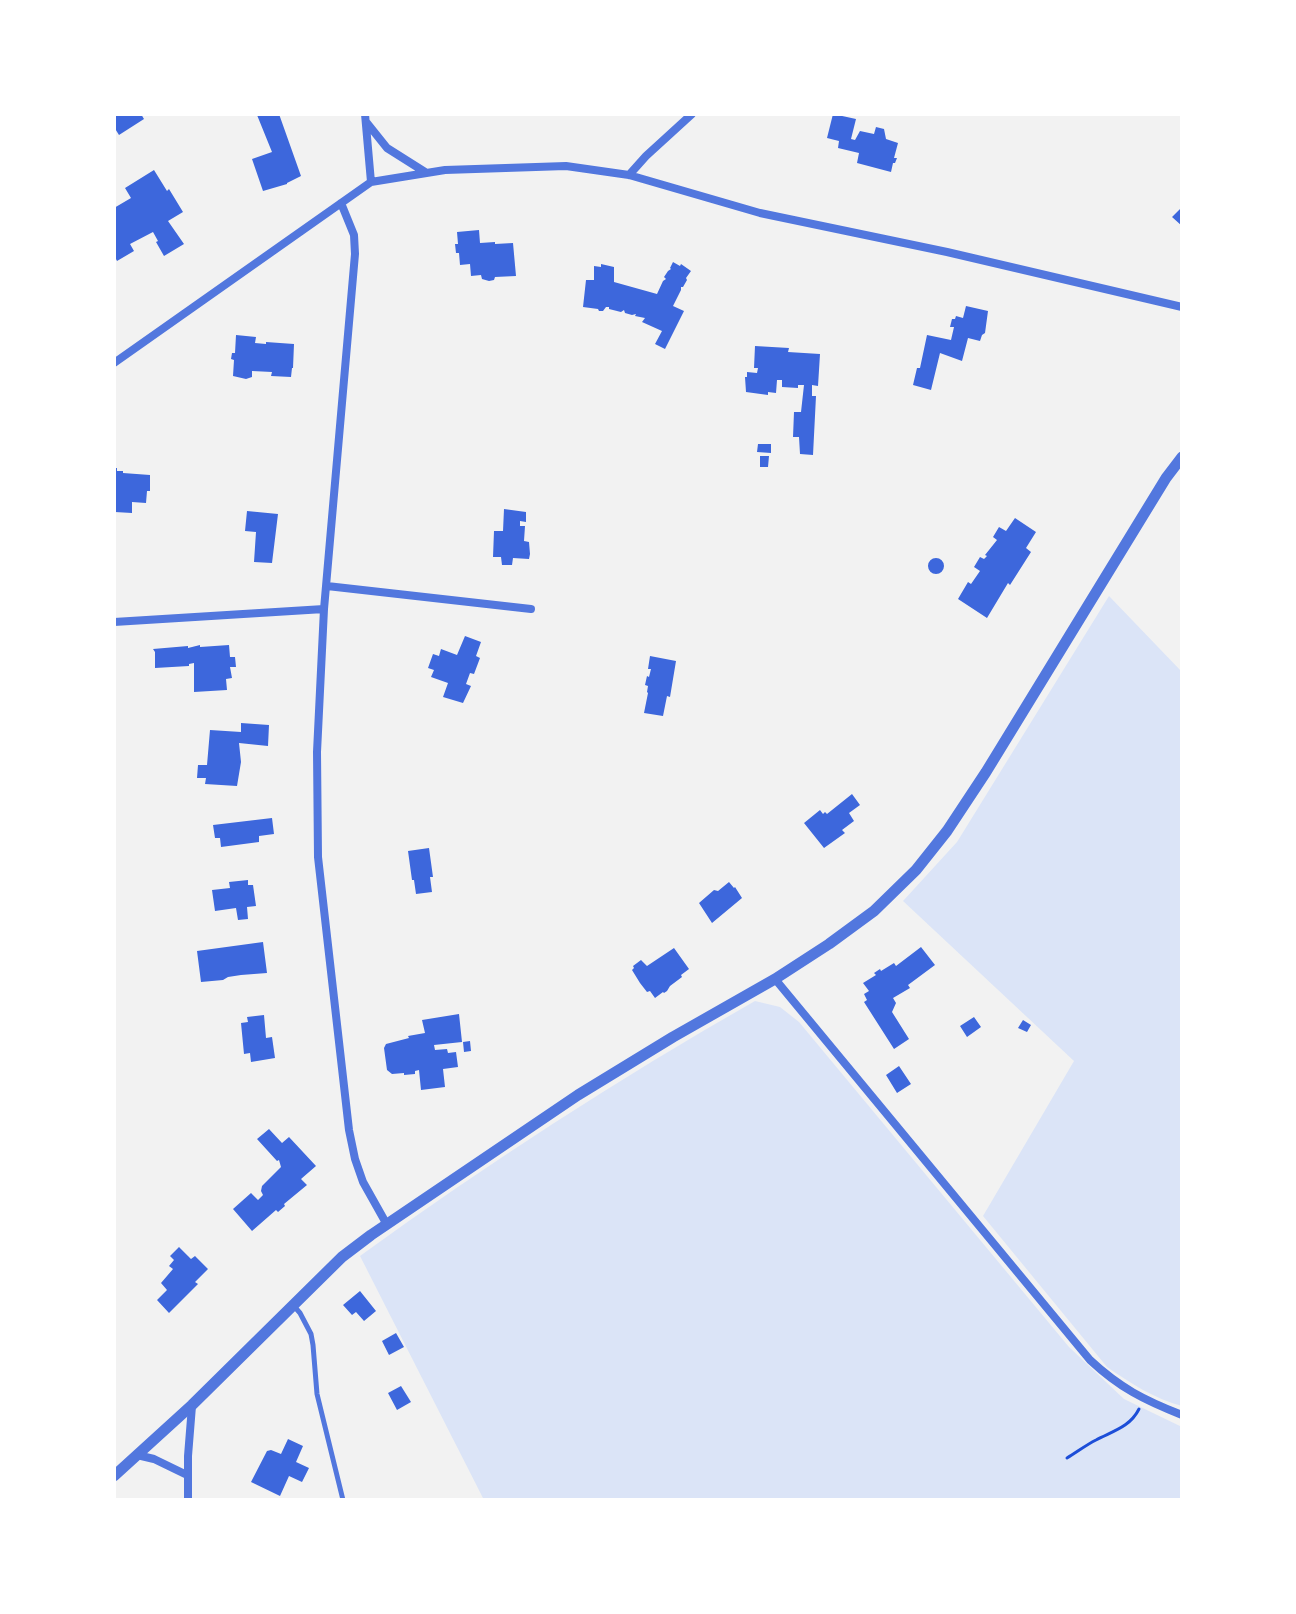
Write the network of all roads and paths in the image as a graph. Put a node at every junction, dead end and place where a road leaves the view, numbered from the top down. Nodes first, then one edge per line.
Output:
1 (692, 114) edge
2 (366, 119) edge
3 (425, 172) junction
4 (629, 175) junction
5 (371, 182) junction
6 (341, 203) junction
7 (1182, 307) edge
8 (114, 363) edge
9 (1182, 457) edge
10 (327, 586) junction
11 (324, 609) junction
12 (531, 609) dead end
13 (114, 622) edge
14 (775, 979) junction
15 (386, 1223) junction
16 (293, 1304) junction
17 (1144, 1399) junction
18 (192, 1405) junction
19 (1182, 1415) edge
20 (137, 1455) junction
21 (1067, 1458) dead end
22 (187, 1475) junction
23 (114, 1476) edge
24 (188, 1500) edge
25 (343, 1500) edge

1 - 4 street
2 - 3 street
2 - 5 street
3 - 4 street
3 - 5 street
4 - 7 street
5 - 6 street
6 - 8 street
6 - 10 street
9 - 14 street
10 - 11 street
10 - 12 street
11 - 13 street
11 - 15 street
14 - 15 street
14 - 17 street
15 - 16 street
16 - 18 street
16 - 25 lane
17 - 19 street
17 - 21 path
18 - 20 street
18 - 22 street
20 - 22 street
20 - 23 street
22 - 24 street

